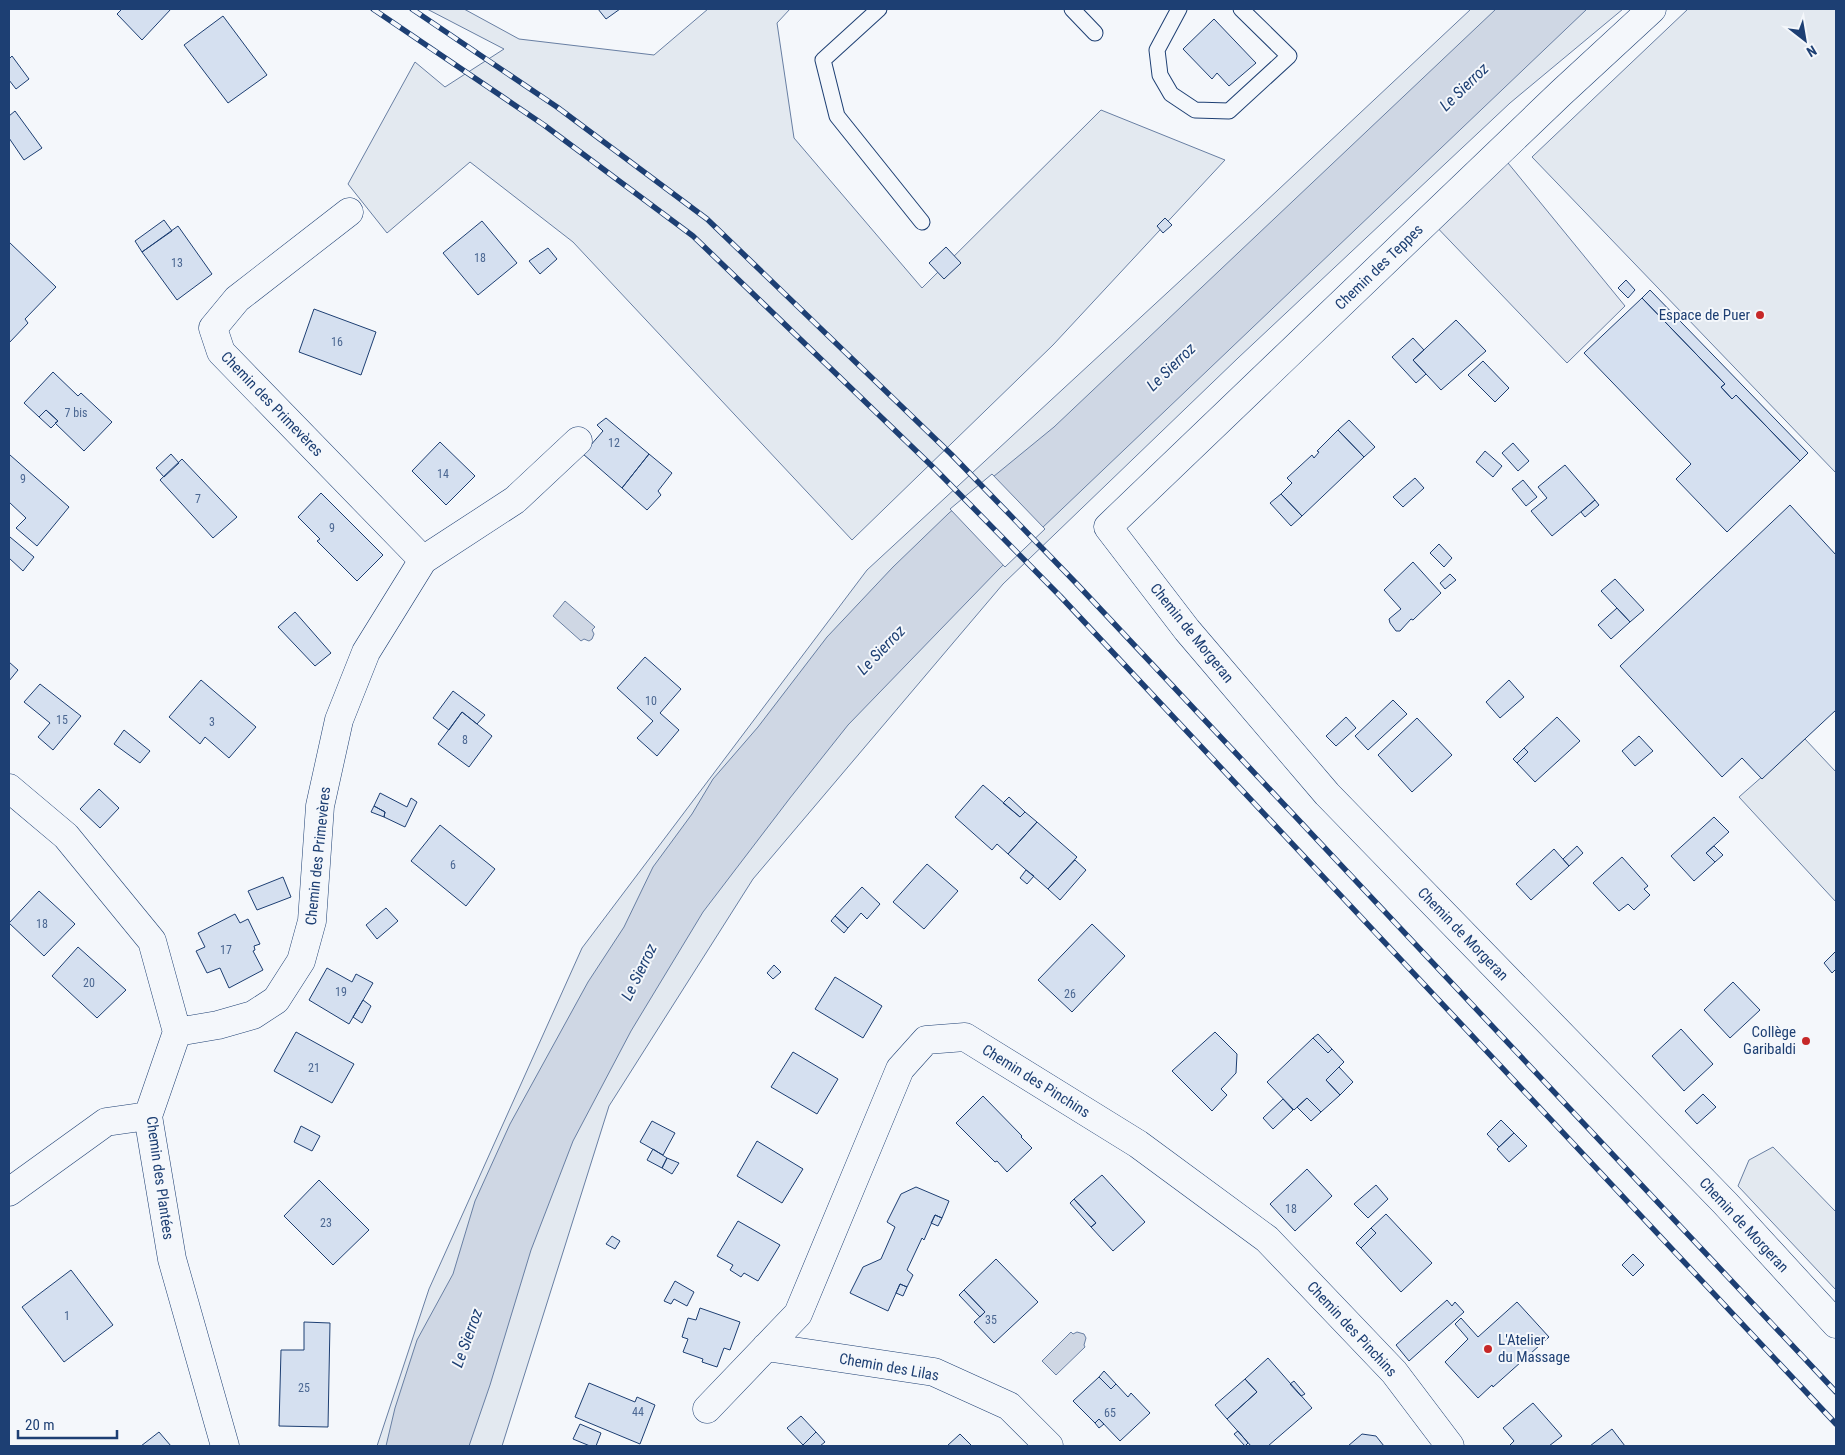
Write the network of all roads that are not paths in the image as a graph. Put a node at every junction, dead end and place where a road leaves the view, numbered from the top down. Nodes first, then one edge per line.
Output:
1 (879, 9) edge
2 (1072, 9) edge
3 (1179, 9) edge
4 (1241, 9) edge
5 (1652, 9) edge
6 (1095, 33) dead end
7 (349, 212) dead end
8 (922, 222) dead end
9 (578, 441) dead end
10 (1108, 527) joint
11 (423, 560) junction
12 (9, 788) edge
13 (176, 1032) junction
14 (148, 1116) junction
15 (9, 1192) edge
16 (1836, 1324) edge
17 (766, 1347) junction
18 (707, 1409) dead end
19 (225, 1446) edge
20 (1049, 1446) edge
21 (1450, 1446) edge

1 - 8 lane
2 - 6 lane
3 - 4 lane
5 - 10 street, Chemin des Teppes
7 - 11 street, Chemin des Primevères
9 - 11 street, Chemin des Primevères
10 - 16 street, Chemin de Morgeran
11 - 13 street, Chemin des Primevères
12 - 13 street
13 - 14 street, Chemin des Plantées
14 - 15 street
14 - 19 street, Chemin des Plantées
17 - 18 street, Chemin des Pinchins
17 - 20 street, Chemin des Lilas
17 - 21 street, Chemin des Pinchins

